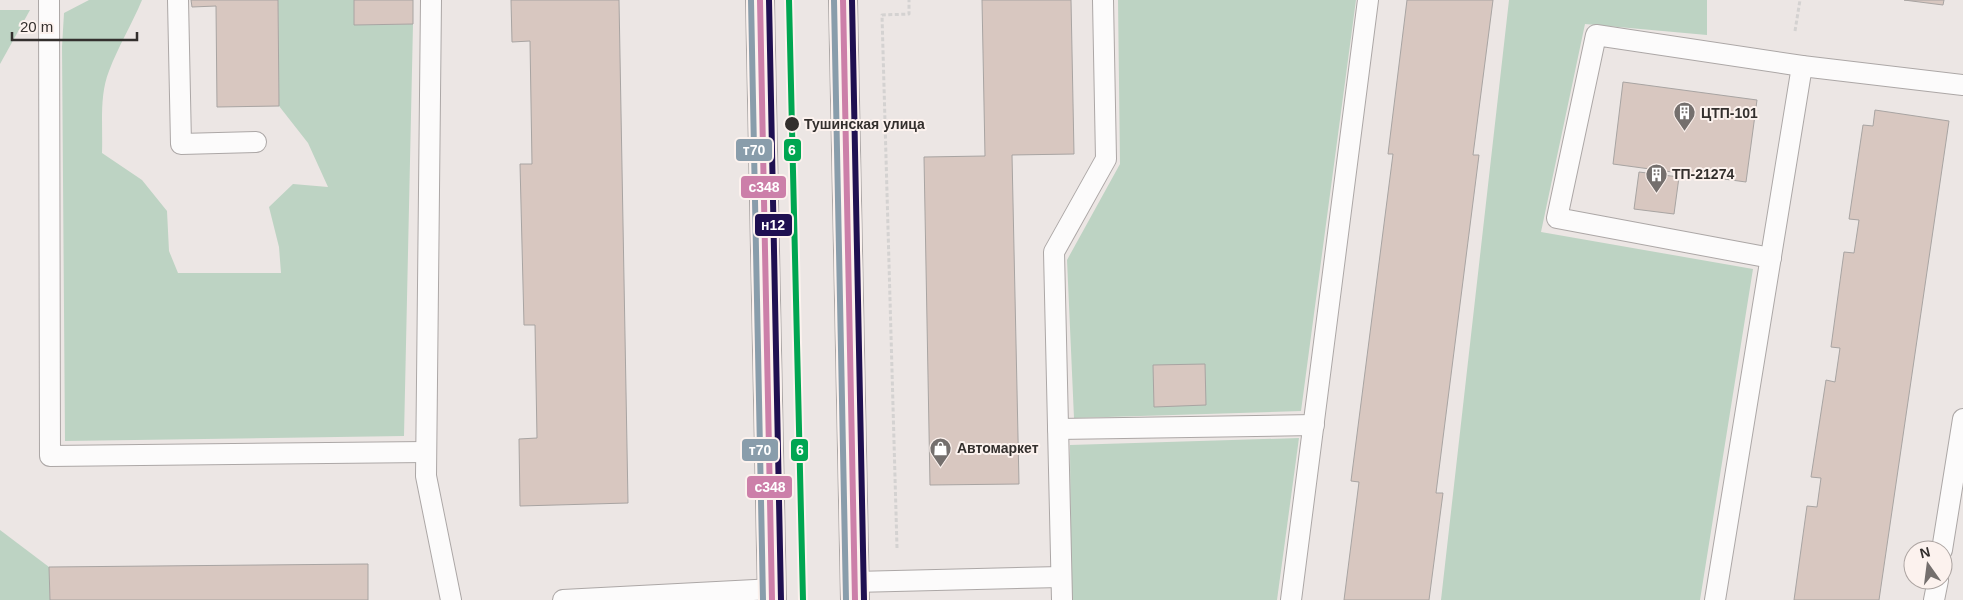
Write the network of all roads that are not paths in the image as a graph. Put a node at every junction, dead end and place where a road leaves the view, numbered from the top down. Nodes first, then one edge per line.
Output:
1 (49, 0) edge
2 (178, 0) edge
3 (431, 0) edge
4 (760, 0) edge
5 (844, 0) edge
6 (1103, 0) edge
7 (1368, 0) edge
8 (1802, 66) junction
9 (1963, 85) edge
10 (256, 142) dead end
11 (1771, 258) junction
12 (1963, 419) edge
13 (1314, 425) junction
14 (1058, 429) junction
15 (426, 452) junction
16 (1944, 540) edge
17 (1061, 577) junction
18 (855, 591) edge
19 (772, 595) edge
20 (452, 600) edge
21 (563, 600) edge
22 (1062, 600) edge
23 (1291, 600) edge
24 (1715, 600) edge

1 - 15 lane
2 - 10 lane
3 - 15 lane
4 - 19 main road
5 - 18 main road
6 - 14 lane
7 - 13 lane
8 - 9 lane
8 - 11 lane
8 - 11 lane
11 - 24 lane
12 - 16 lane
13 - 14 lane
13 - 23 lane
14 - 17 lane
15 - 20 lane
17 - 18 lane
17 - 22 lane
19 - 21 lane

